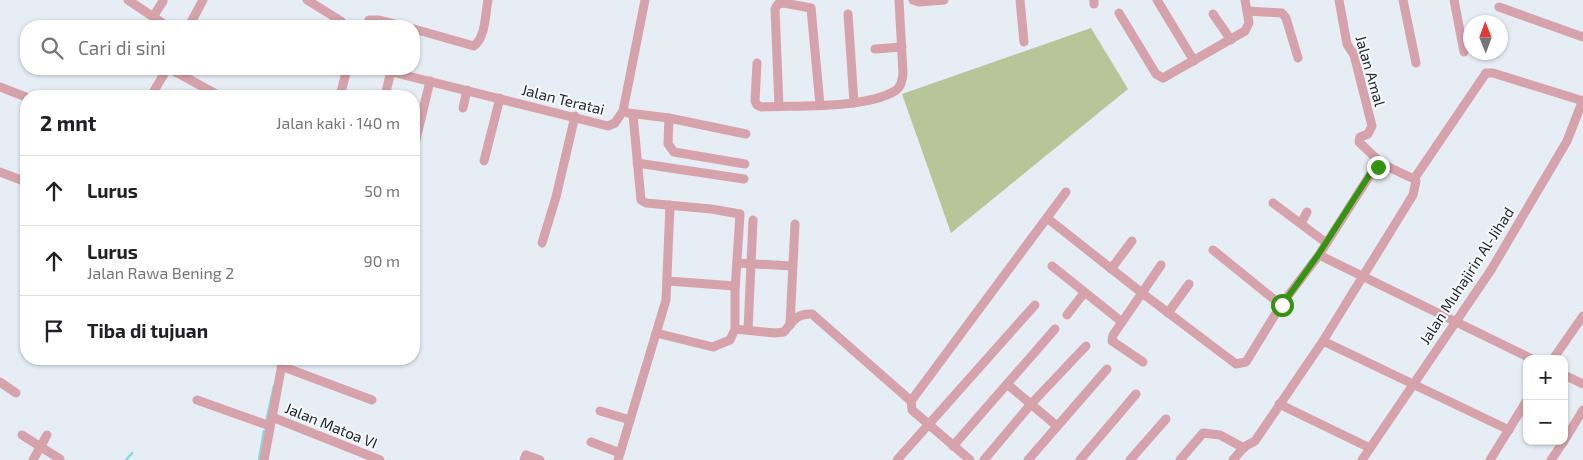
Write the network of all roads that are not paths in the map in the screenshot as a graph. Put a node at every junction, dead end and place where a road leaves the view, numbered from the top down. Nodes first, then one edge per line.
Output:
1 (128, 0) edge
2 (203, 0) edge
3 (307, 0) edge
4 (488, 0) edge
5 (644, 0) edge
6 (899, 0) edge
7 (913, 0) edge
8 (944, 0) edge
9 (1020, 0) edge
10 (1157, 0) edge
11 (1245, 0) edge
12 (1339, 0) edge
13 (1403, 0) edge
14 (1454, 0) edge
15 (163, 1) edge
16 (1499, 7) dead end
17 (1248, 11) junction
18 (1118, 13) dead end
19 (848, 14) dead end
20 (1213, 14) dead end
21 (153, 17) junction
22 (158, 20) edge
23 (193, 20) edge
24 (338, 20) edge
25 (420, 31) edge
26 (1583, 37) edge
27 (1231, 40) junction
28 (1024, 42) dead end
29 (902, 47) junction
30 (1463, 47) edge
31 (875, 48) dead end
32 (1298, 58) dead end
33 (1194, 61) junction
34 (757, 63) dead end
35 (1416, 64) dead end
36 (165, 75) edge
37 (180, 75) edge
38 (345, 75) edge
39 (390, 75) edge
40 (407, 75) edge
41 (430, 81) junction
42 (0, 87) edge
43 (155, 90) edge
44 (209, 90) edge
45 (342, 90) edge
46 (386, 90) edge
47 (467, 90) junction
48 (20, 95) edge
49 (500, 98) junction
50 (1583, 100) edge
51 (854, 103) junction
52 (820, 104) junction
53 (779, 106) junction
54 (463, 108) dead end
55 (623, 111) junction
56 (633, 114) junction
57 (575, 116) junction
58 (669, 118) junction
59 (420, 123) edge
60 (746, 134) dead end
61 (484, 161) dead end
62 (637, 163) junction
63 (744, 164) dead end
64 (1382, 164) junction
65 (0, 172) edge
66 (1414, 178) junction
67 (744, 179) dead end
68 (20, 180) edge
69 (1066, 192) dead end
70 (1273, 202) dead end
71 (670, 205) junction
72 (1307, 212) dead end
73 (1046, 218) junction
74 (753, 220) dead end
75 (1301, 223) junction
76 (794, 224) dead end
77 (1132, 241) dead end
78 (1325, 242) junction
79 (542, 243) dead end
80 (1213, 250) dead end
81 (1318, 255) junction
82 (737, 263) junction
83 (751, 263) junction
84 (1161, 265) dead end
85 (792, 266) junction
86 (1052, 266) dead end
87 (1111, 269) junction
88 (1362, 276) junction
89 (668, 281) junction
90 (1189, 284) dead end
91 (735, 286) junction
92 (1084, 293) junction
93 (1142, 293) junction
94 (1035, 305) dead end
95 (1282, 305) junction
96 (1168, 314) junction
97 (1066, 315) dead end
98 (1583, 316) edge
99 (1456, 321) junction
100 (1122, 322) junction
101 (790, 325) junction
102 (735, 329) junction
103 (1055, 329) dead end
104 (748, 330) junction
105 (656, 333) junction
106 (1323, 341) junction
107 (1086, 346) dead end
108 (1524, 355) edge
109 (1556, 355) edge
110 (1143, 362) dead end
111 (281, 365) edge
112 (289, 365) edge
113 (1106, 369) dead end
114 (1568, 377) edge
115 (0, 382) edge
116 (1412, 383) junction
117 (1007, 384) junction
118 (1583, 384) edge
119 (16, 393) dead end
120 (1136, 394) dead end
121 (197, 400) dead end
122 (372, 400) dead end
123 (912, 401) junction
124 (1031, 404) junction
125 (1279, 404) junction
126 (1523, 406) edge
127 (1583, 410) edge
128 (600, 411) dead end
129 (630, 420) junction
130 (1166, 420) dead end
131 (271, 422) junction
132 (927, 425) junction
133 (1057, 426) junction
134 (1508, 430) junction
135 (1568, 434) edge
136 (22, 435) dead end
137 (47, 435) dead end
138 (591, 442) dead end
139 (1561, 445) edge
140 (41, 446) junction
141 (952, 446) junction
142 (1244, 448) junction
143 (1370, 448) junction
144 (619, 457) edge
145 (1034, 458) edge
146 (60, 459) dead end
147 (33, 460) edge
148 (264, 460) edge
149 (380, 460) edge
150 (524, 460) edge
151 (540, 460) edge
152 (897, 460) edge
153 (970, 460) edge
154 (984, 460) edge
155 (1080, 460) edge
156 (1130, 460) edge
157 (1180, 460) edge
158 (1233, 460) edge
159 (1362, 460) edge
160 (1490, 460) edge
161 (1551, 460) edge

1 - 21 street
2 - 23 street
3 - 24 street
4 - 25 street
5 - 55 street, Jalan Teratai
6 - 29 street
7 - 8 street
9 - 28 street
10 - 33 street
11 - 17 street
12 - 64 street, Jalan Amal
13 - 35 street
14 - 30 street
15 - 21 street
16 - 26 street
17 - 27 street
17 - 32 street
18 - 33 street
19 - 51 street
20 - 27 street
21 - 22 street
27 - 33 street
29 - 31 street
29 - 51 street
34 - 53 street
36 - 43 street
37 - 44 street
38 - 45 street
39 - 46 street
40 - 41 street, Jalan Teratai
41 - 47 street, Jalan Teratai
41 - 59 street
42 - 48 street
47 - 49 street, Jalan Teratai
47 - 54 street
49 - 57 street, Jalan Teratai
49 - 61 street
50 - 66 street
50 - 99 street, Jalan Muhajirin Al-Jihad
51 - 52 street
52 - 53 street
52 - 53 street
55 - 56 street
55 - 57 street, Jalan Teratai
56 - 58 street
56 - 62 street
57 - 79 street
58 - 60 street
58 - 63 street
62 - 67 street
62 - 71 street
64 - 66 street
64 - 78 street
65 - 68 street
66 - 88 street
69 - 73 street
70 - 75 street
71 - 82 street
71 - 89 street
72 - 75 street
73 - 87 street
73 - 123 street
74 - 83 street
75 - 78 street
76 - 85 street
77 - 87 street
78 - 81 street
80 - 95 street
81 - 88 street
81 - 95 street
82 - 83 street
82 - 91 street
83 - 85 street
83 - 104 street
84 - 93 street
85 - 101 street
86 - 92 street
87 - 93 street
88 - 99 street
88 - 106 street
89 - 91 street
89 - 105 street
90 - 96 street
91 - 102 street
92 - 97 street
92 - 100 street
93 - 96 street
93 - 100 street
94 - 132 street
95 - 96 street
98 - 109 street
99 - 108 street
99 - 116 street, Jalan Muhajirin Al-Jihad
100 - 110 street
101 - 104 street
101 - 123 street
102 - 104 street
102 - 105 street
103 - 117 street
105 - 129 street
106 - 116 street
106 - 125 street
107 - 124 street
111 - 131 street
112 - 122 street
113 - 133 street
114 - 118 street
115 - 119 street
116 - 134 street
116 - 143 street, Jalan Muhajirin Al-Jihad
117 - 124 street
117 - 141 street
120 - 155 street
121 - 131 street, Jalan Matoa VI
123 - 132 street
124 - 133 street
124 - 154 street
125 - 142 street
125 - 143 street
126 - 134 street
127 - 135 street
128 - 129 street
129 - 144 street
130 - 156 street
131 - 148 street
131 - 149 street, Jalan Matoa VI
132 - 141 street
132 - 152 street
133 - 145 street
134 - 160 street
136 - 140 street
137 - 140 street
138 - 144 street
139 - 161 street
140 - 146 street
140 - 147 street
141 - 153 street
142 - 157 street
142 - 158 street
143 - 159 street, Jalan Muhajirin Al-Jihad
150 - 151 street

